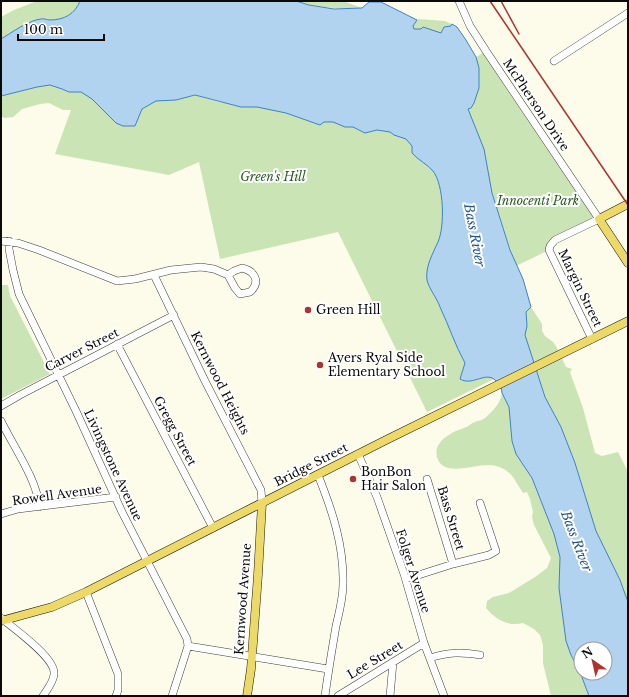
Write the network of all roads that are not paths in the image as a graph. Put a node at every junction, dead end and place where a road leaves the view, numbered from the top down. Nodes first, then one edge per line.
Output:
1 (459, 1) edge
2 (628, 13) edge
3 (554, 61) dead end
4 (628, 204) edge
5 (599, 219) junction
6 (1, 240) edge
7 (9, 241) junction
8 (628, 263) edge
9 (154, 274) junction
10 (228, 275) dead end
11 (174, 315) junction
12 (628, 321) edge
13 (592, 339) junction
14 (117, 344) junction
15 (58, 375) junction
16 (1, 406) edge
17 (1, 421) edge
18 (358, 454) junction
19 (318, 475) junction
20 (427, 479) dead end
21 (116, 497) junction
22 (262, 503) junction
23 (480, 504) dead end
24 (39, 507) junction
25 (1, 514) edge
26 (213, 528) junction
27 (148, 560) junction
28 (453, 564) junction
29 (406, 579) junction
30 (86, 592) junction
31 (2, 620) edge
32 (424, 643) junction
33 (188, 646) junction
34 (480, 655) dead end
35 (252, 657) junction
36 (430, 658) junction
37 (393, 662) junction
38 (328, 669) junction
39 (43, 696) edge
40 (116, 696) edge
41 (172, 696) edge
42 (247, 696) edge
43 (325, 696) edge
44 (338, 696) edge
45 (390, 696) edge
46 (444, 696) edge

1 - 5 street, McPherson Drive
2 - 3 street
4 - 5 main road
5 - 8 main road
5 - 13 street, Margin Street
6 - 7 street
7 - 9 street
7 - 15 street, Livingstone Avenue
9 - 10 street
9 - 11 street, Kernwood Heights
11 - 14 street, Carver Street
11 - 22 street, Kernwood Heights
12 - 13 main road, Bridge Street
13 - 18 main road, Bridge Street
14 - 15 street, Carver Street
14 - 26 street, Gregg Street
15 - 16 street, Carver Street
15 - 21 street, Livingstone Avenue
17 - 24 street
18 - 19 main road, Bridge Street
18 - 29 street, Folger Avenue
19 - 22 main road, Bridge Street
19 - 38 street
20 - 28 street, Bass Street
21 - 24 street, Rowell Avenue
21 - 27 street, Livingstone Avenue
22 - 26 main road, Bridge Street
22 - 35 main road, Kernwood Avenue
23 - 28 street
24 - 25 street, Rowell Avenue
26 - 27 main road, Bridge Street
27 - 30 main road, Bridge Street
27 - 33 street, Livingstone Avenue
28 - 29 street
29 - 32 street, Folger Avenue
30 - 31 main road, Bridge Street
30 - 40 street
31 - 39 street
32 - 36 street, Folger Avenue
32 - 37 street, Lee Street
33 - 35 street
33 - 41 street
34 - 36 street
35 - 38 street
35 - 42 main road, Kernwood Avenue
36 - 46 street, Folger Avenue
37 - 44 street, Lee Street
37 - 45 street
38 - 43 street

